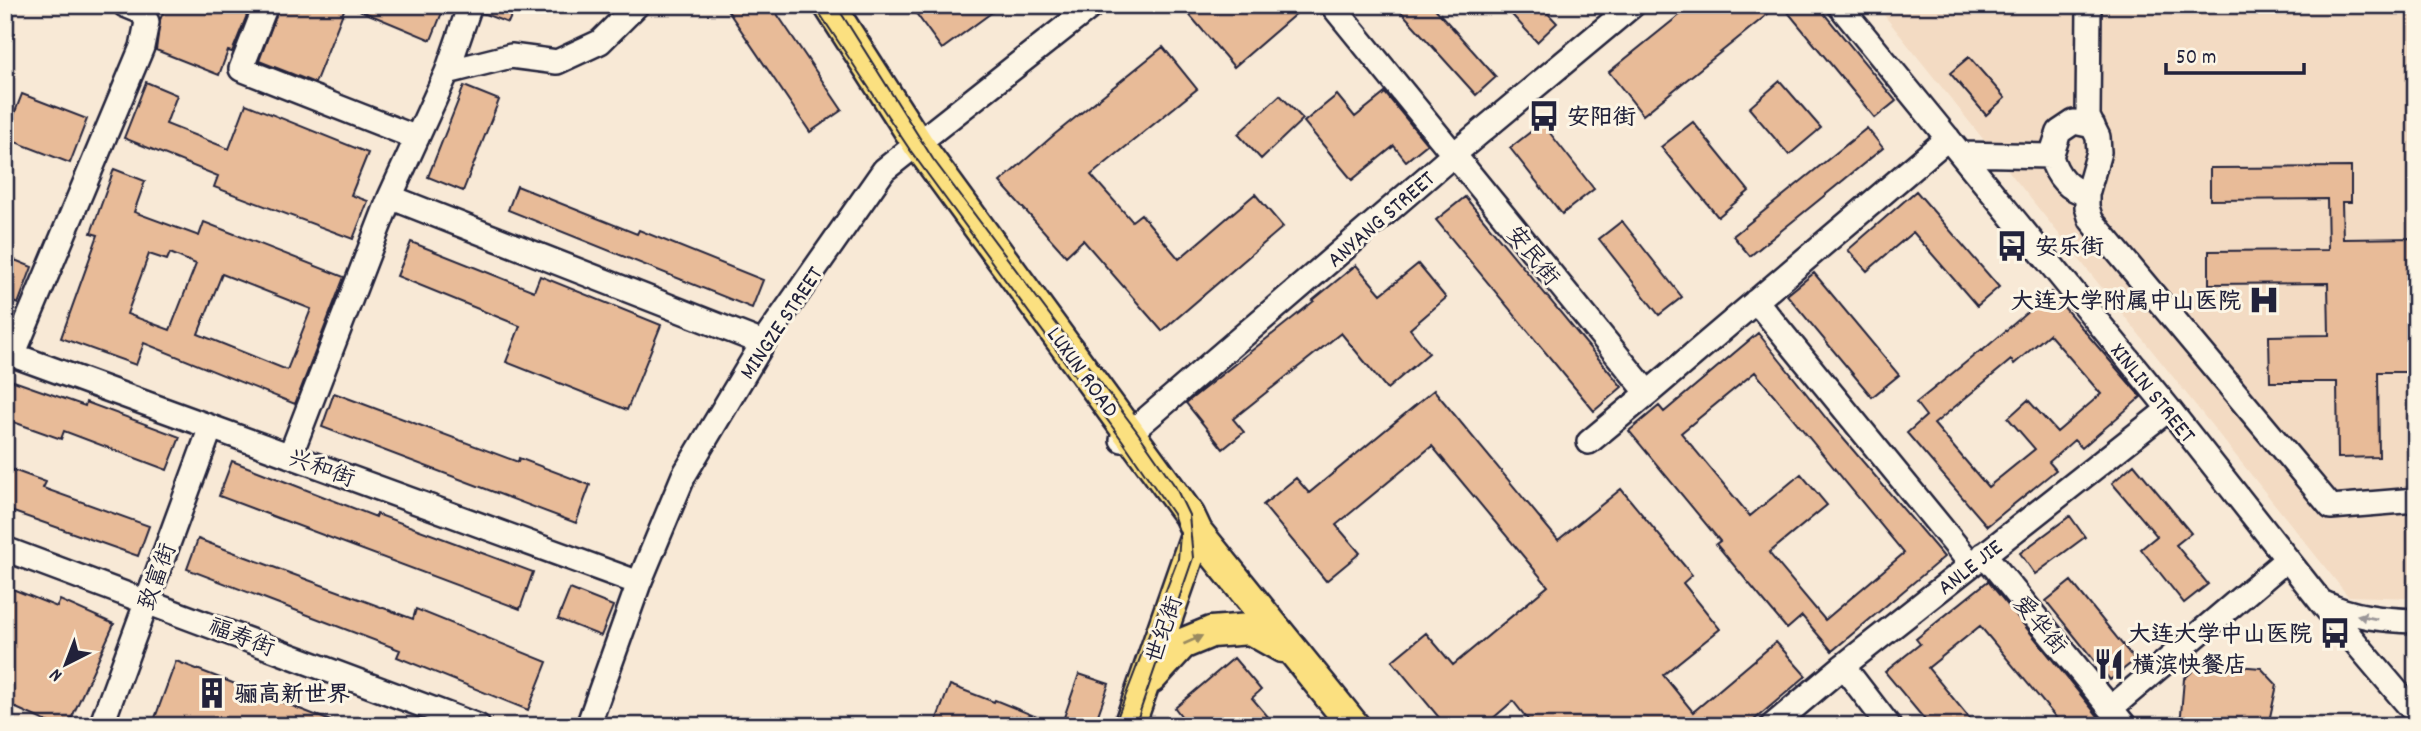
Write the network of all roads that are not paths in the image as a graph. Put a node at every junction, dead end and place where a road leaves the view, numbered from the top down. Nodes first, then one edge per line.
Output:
1 (125, 5) edge
2 (266, 5) edge
3 (470, 5) edge
4 (637, 5) edge
5 (829, 5) edge
6 (1093, 5) edge
7 (1633, 5) edge
8 (1839, 5) edge
9 (2089, 5) edge
10 (1345, 10) edge
11 (447, 72) junction
12 (2093, 126) junction
13 (417, 138) junction
14 (918, 144) junction
15 (1954, 146) junction
16 (1453, 155) junction
17 (2051, 156) junction
18 (2087, 194) junction
19 (390, 197) junction
20 (1756, 302) junction
21 (763, 343) junction
22 (9, 354) edge
23 (1648, 393) junction
24 (2169, 409) junction
25 (211, 427) junction
26 (1126, 437) junction
27 (1589, 442) dead end
28 (290, 456) junction
29 (2416, 500) edge
30 (1197, 532) junction
31 (5, 549) edge
32 (1977, 559) junction
33 (2287, 559) junction
34 (639, 583) junction
35 (147, 600) junction
36 (2321, 602) junction
37 (2415, 627) edge
38 (1296, 655) junction
39 (1843, 666) junction
40 (1143, 686) junction
41 (2416, 714) edge
42 (2118, 717) edge
43 (101, 726) edge
44 (478, 726) edge
45 (587, 726) edge
46 (1129, 726) edge
47 (1354, 726) edge
48 (1772, 726) edge
49 (1889, 726) edge

1 - 22 street
2 - 13 street
3 - 11 street
4 - 11 street
5 - 14 main road, LUXUN ROAD
6 - 14 street, MINGZE STREET
7 - 16 street, ANYANG STREET
8 - 15 street, XINLIN STREET
9 - 12 street
10 - 16 street, 安民街
11 - 13 street
12 - 17 street
12 - 18 street
13 - 19 street
14 - 21 street, MINGZE STREET
14 - 26 main road, LUXUN ROAD
15 - 17 street
15 - 20 street
15 - 24 street, XINLIN STREET
16 - 23 street, 安民街
16 - 26 street, ANYANG STREET
17 - 18 street
18 - 29 street
19 - 21 street
19 - 28 street
20 - 23 street
20 - 32 street
21 - 34 street, MINGZE STREET
22 - 25 street, 兴和街
23 - 27 street
24 - 32 street, ANLE JIE
24 - 33 street, XINLIN STREET
25 - 28 street, 兴和街
25 - 35 street, 致富街
26 - 30 main road, LUXUN ROAD
28 - 34 street, 兴和街
30 - 38 main road, LUXUN ROAD
30 - 40 main road, 世纪街
31 - 35 street, 福寿街
32 - 39 street, ANLE JIE
32 - 42 street, 爱华街
33 - 36 street, XINLIN STREET
33 - 42 street
34 - 45 street, MINGZE STREET
35 - 43 street, 致富街
35 - 44 street, 福寿街
37 -> 36 street
36 - 41 street, XINLIN STREET
40 -> 38 main road
38 - 47 main road, LUXUN ROAD
39 - 48 street, ANLE JIE
39 - 49 street
40 - 46 main road, 世纪街

